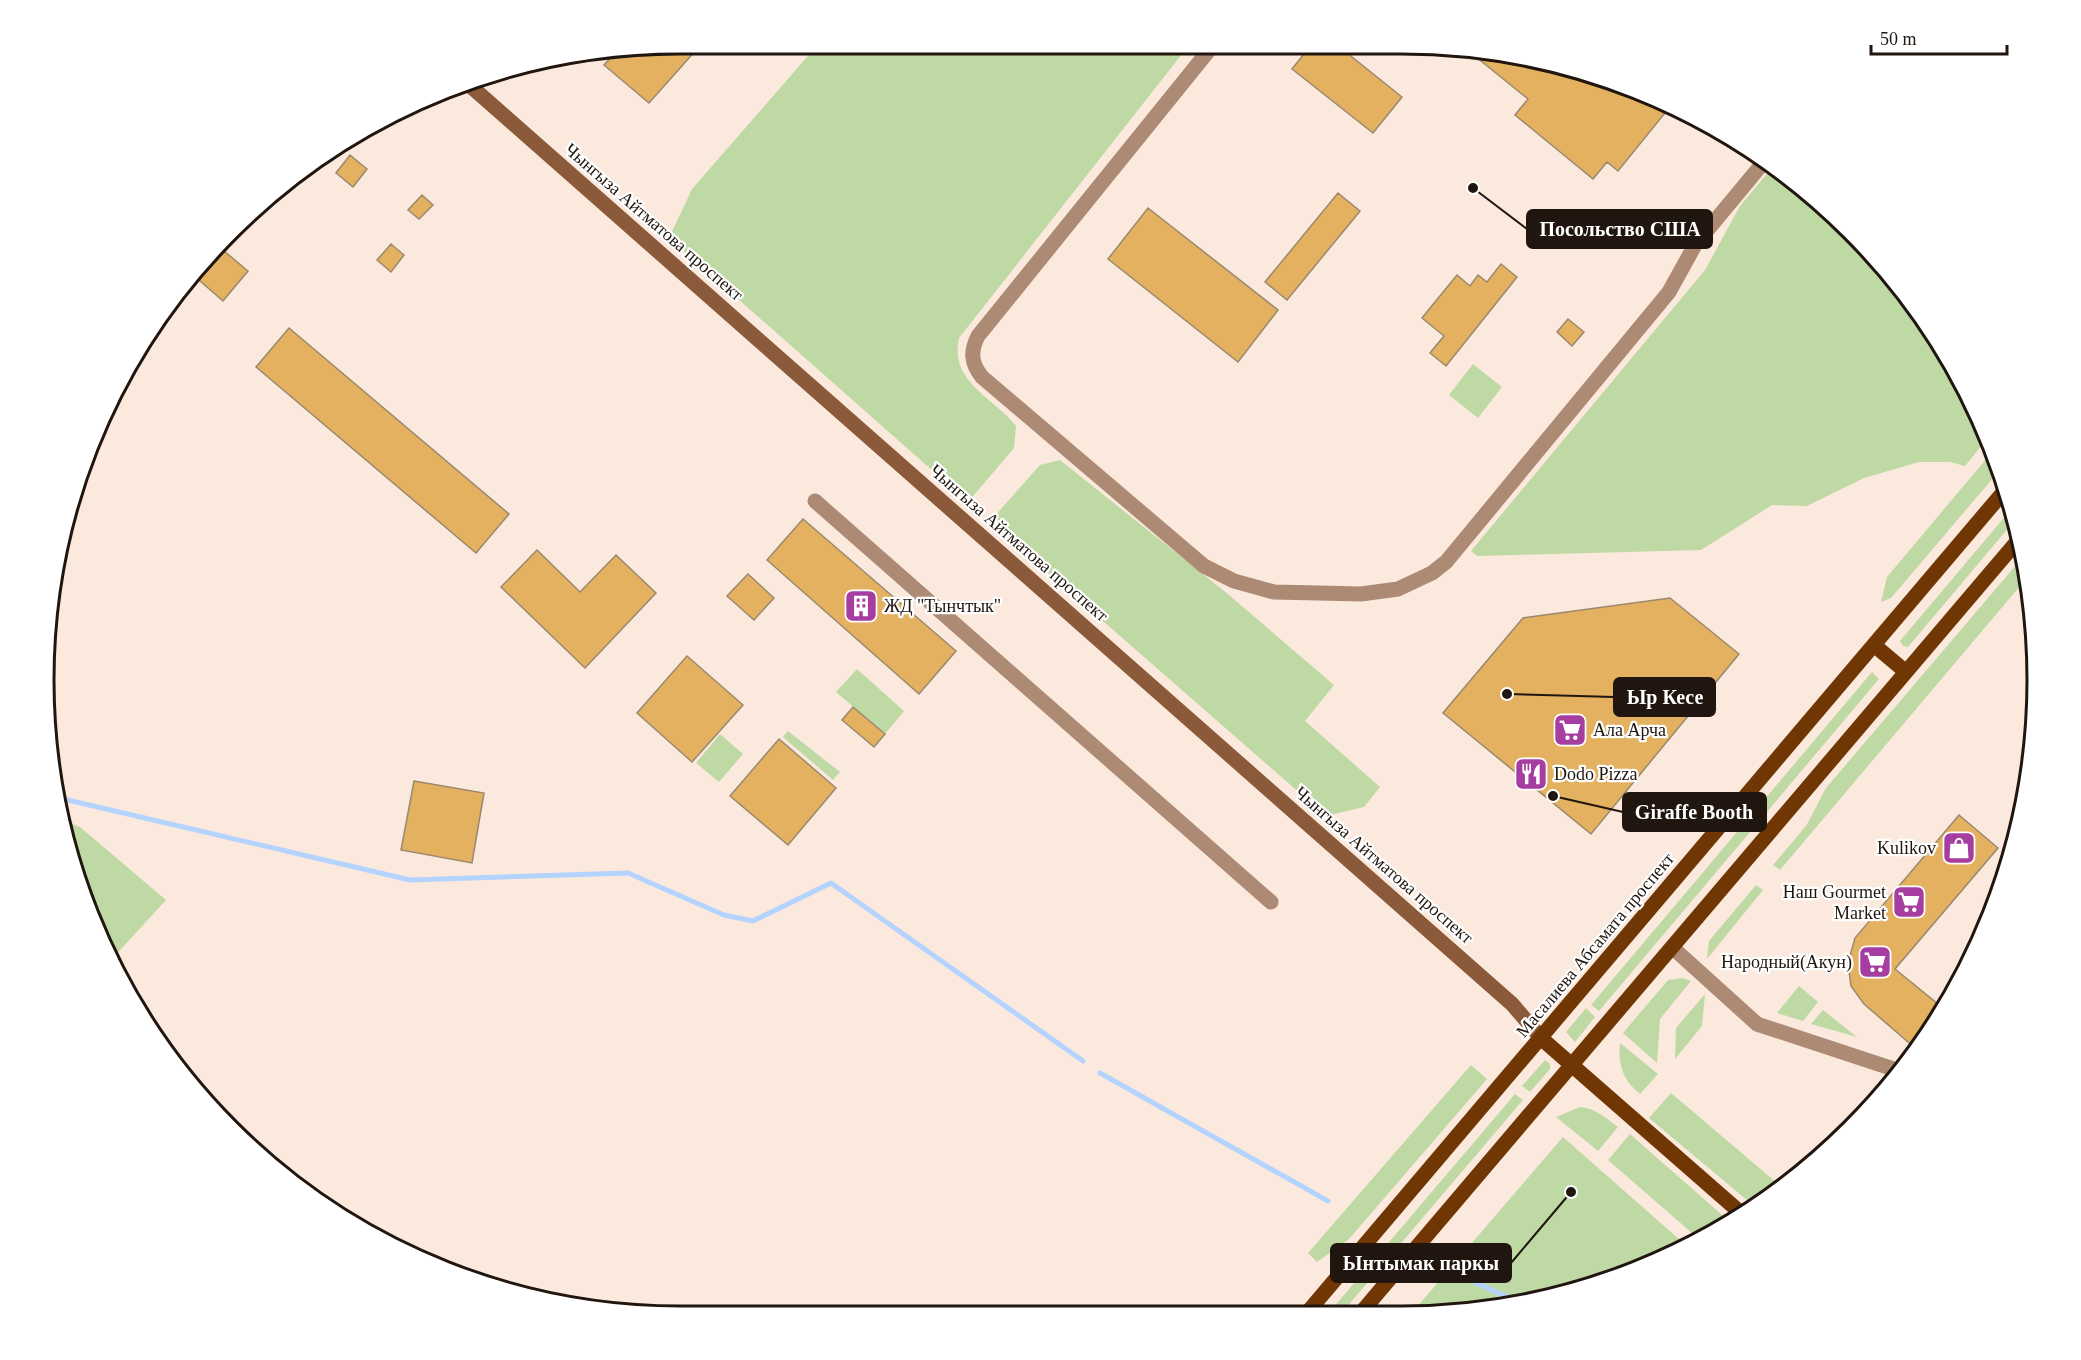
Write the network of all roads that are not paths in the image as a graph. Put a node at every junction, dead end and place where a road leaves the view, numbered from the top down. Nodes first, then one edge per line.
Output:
1 (1206, 54) edge
2 (474, 89) edge
3 (1759, 167) edge
4 (1999, 497) edge
5 (815, 501) dead end
6 (2012, 547) edge
7 (1874, 645) junction
8 (1906, 672) junction
9 (1270, 902) dead end
10 (1673, 948) junction
11 (1542, 1039) junction
12 (1571, 1067) junction
13 (1892, 1068) edge
14 (1736, 1208) edge
15 (1313, 1306) edge
16 (1367, 1306) edge

1 - 3 street
2 - 11 main road, Чынгыза Айтматова проспект
4 - 7 main road, Масалиева Абсамата проспект
5 - 9 street
6 - 8 main road
7 - 8 main road
7 - 11 main road, Масалиева Абсамата проспект
8 - 10 main road
10 - 12 main road
10 - 13 street
11 - 12 main road
11 - 15 main road, Масалиева Абсамата проспект
12 - 14 main road
12 - 16 main road

